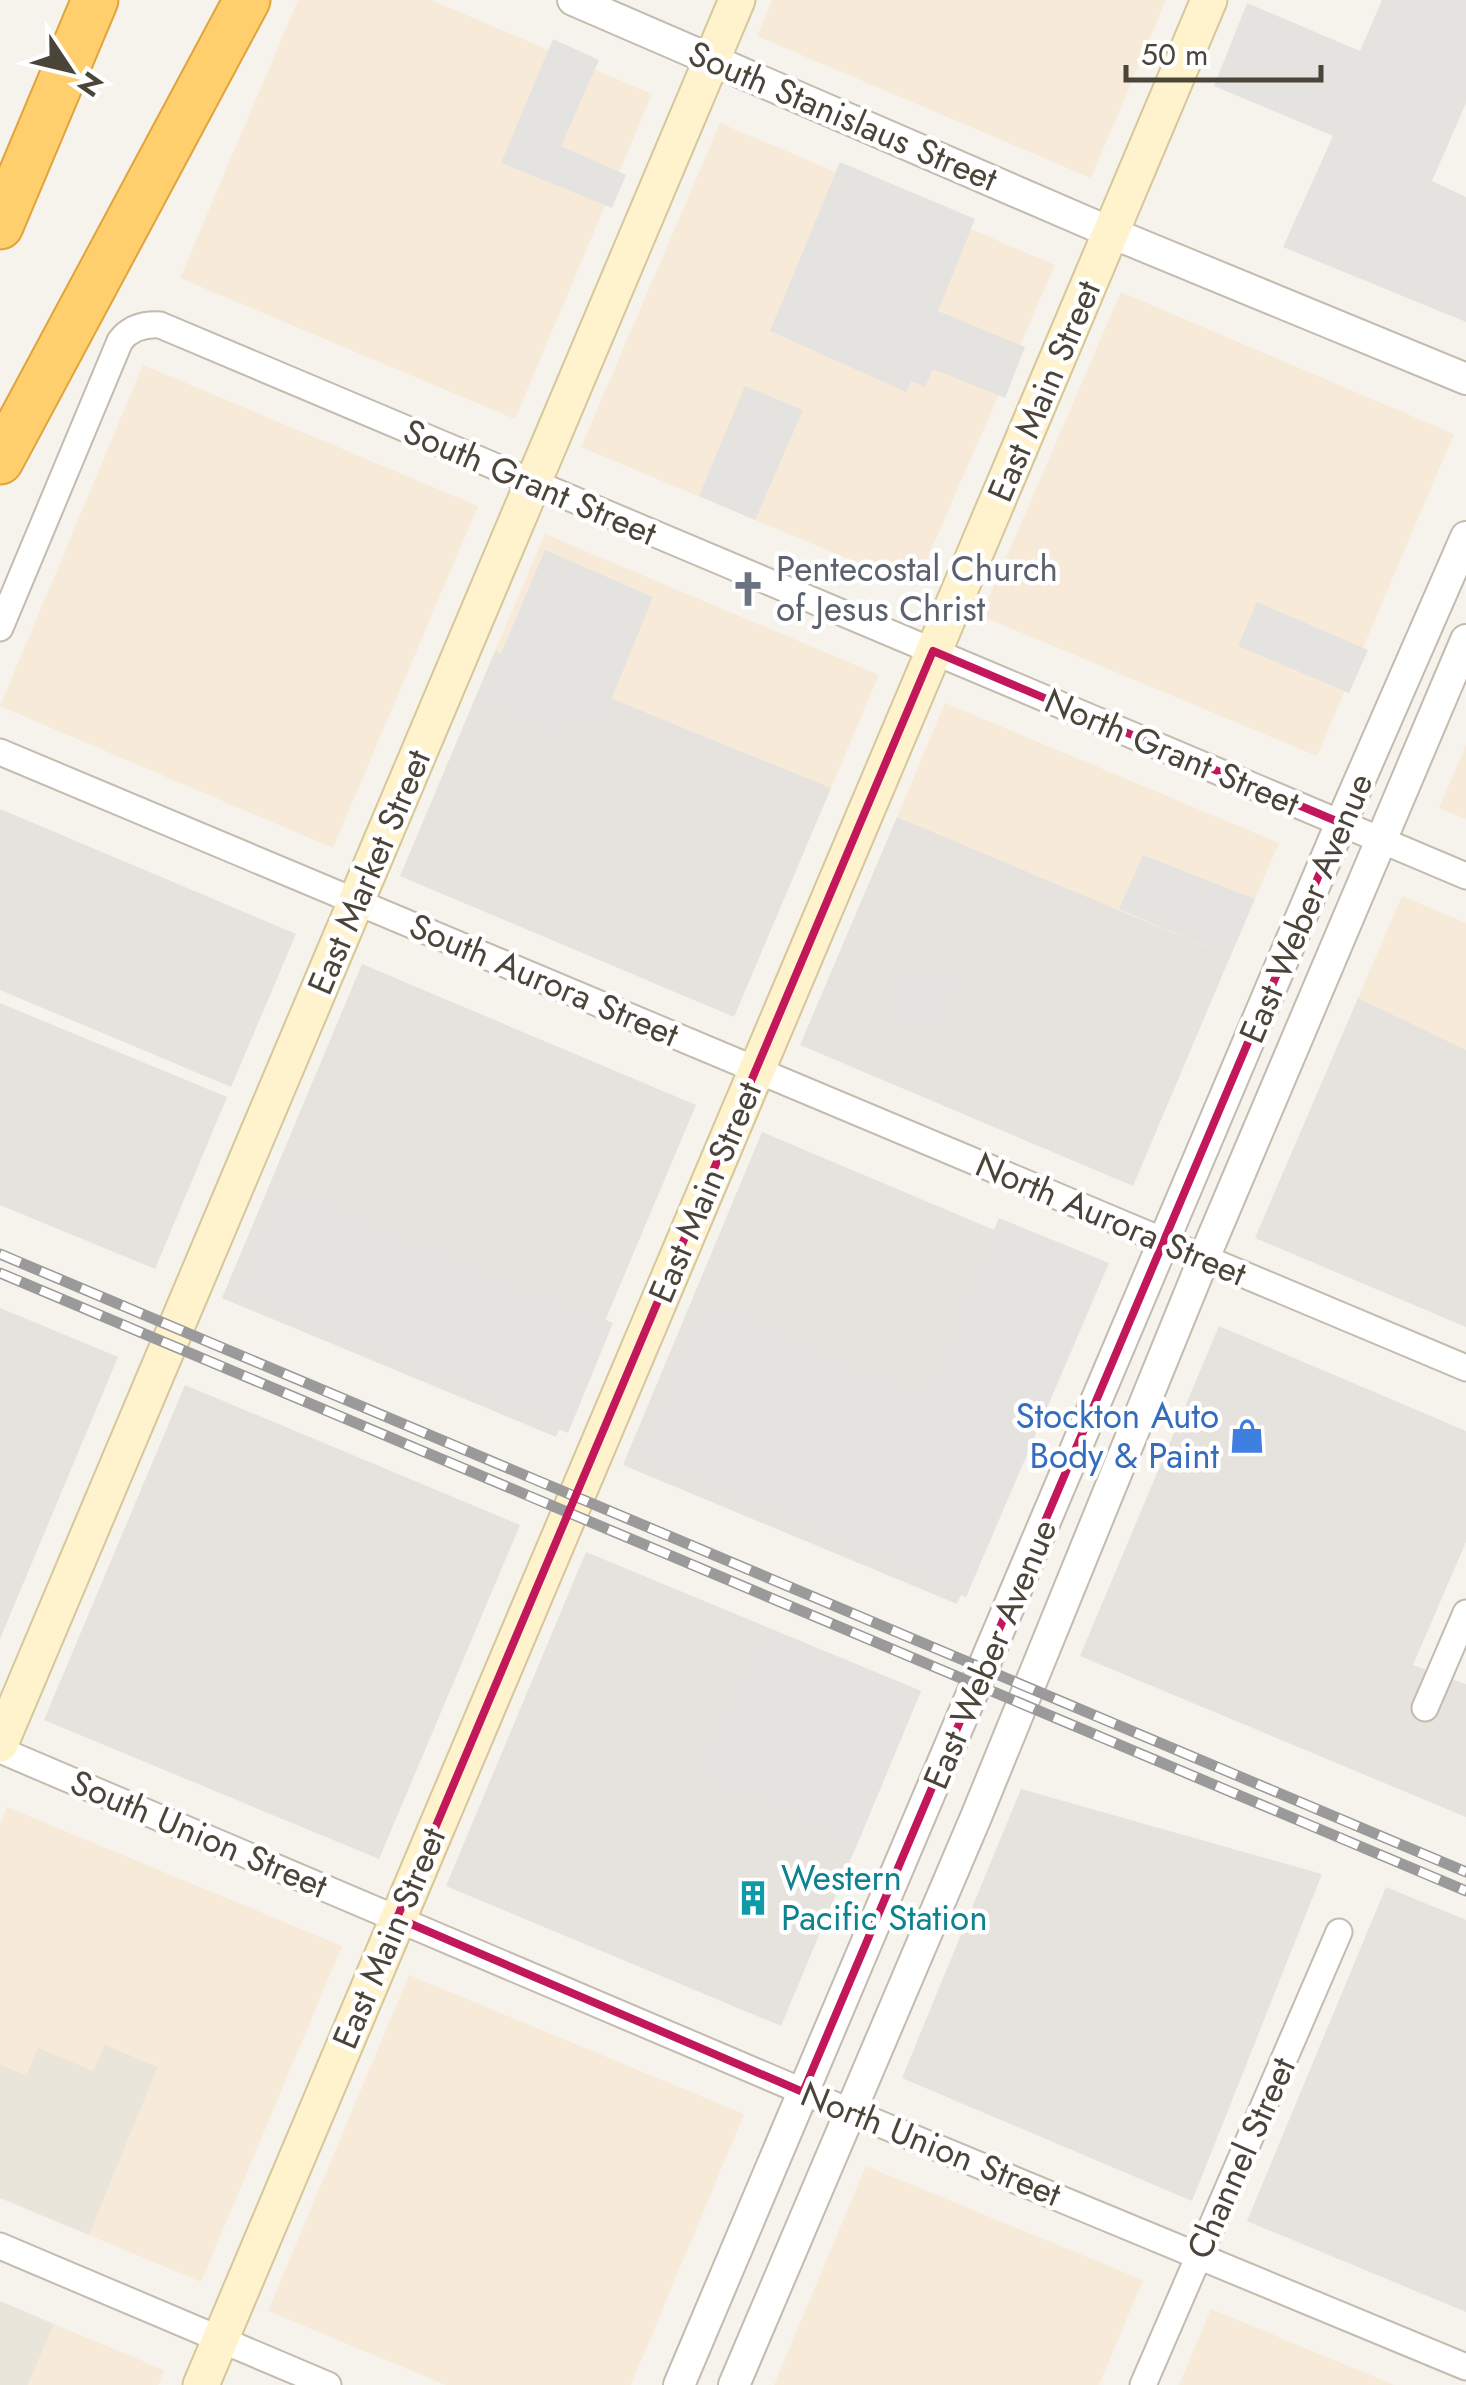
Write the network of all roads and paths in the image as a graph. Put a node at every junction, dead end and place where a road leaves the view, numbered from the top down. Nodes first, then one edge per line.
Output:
1 (95, 0) edge
2 (247, 0) edge
3 (573, 0) edge
4 (737, 0) edge
5 (1209, 0) edge
6 (712, 59) junction
7 (0, 226) edge
8 (1112, 233) junction
9 (1466, 378) edge
10 (0, 460) edge
11 (534, 483) junction
12 (1466, 537) edge
13 (0, 628) edge
14 (1466, 640) edge
15 (933, 651) junction
16 (0, 752) edge
17 (1342, 823) junction
18 (1379, 840) junction
19 (1466, 876) edge
20 (356, 902) junction
21 (756, 1070) junction
22 (1166, 1242) junction
23 (1204, 1258) junction
24 (1466, 1368) edge
25 (1466, 1613) edge
26 (1425, 1708) dead end
27 (0, 1747) edge
28 (397, 1918) junction
29 (1340, 1932) dead end
30 (803, 2092) junction
31 (851, 2112) junction
32 (0, 2246) edge
33 (1199, 2255) junction
34 (220, 2340) junction
35 (1466, 2367) edge
36 (200, 2385) edge
37 (328, 2385) edge
38 (679, 2385) edge
39 (734, 2385) edge
40 (1143, 2385) edge

1 - 7 highway
2 - 10 highway
3 - 6 street, South Stanislaus Street
4 - 6 main road, East Market Street
5 - 8 main road, East Main Street
6 - 8 street, South Stanislaus Street
6 - 11 main road, East Market Street
8 - 9 street, South Stanislaus Street
8 - 15 main road, East Main Street
11 - 13 street, South Grant Street
11 - 15 street, South Grant Street
11 - 20 main road, East Market Street
12 - 17 street, East Weber Avenue
14 - 18 street, East Weber Avenue
15 - 17 street, North Grant Street
15 - 21 main road, East Main Street
16 - 20 street, South Aurora Street
17 - 18 street, North Grant Street
17 - 22 street, East Weber Avenue
18 - 19 street, North Grant Street
18 - 23 street, East Weber Avenue
20 - 21 street, South Aurora Street
20 - 27 main road, East Market Street
21 - 22 street, North Aurora Street
21 - 28 main road, East Main Street
22 - 23 street, North Aurora Street
22 - 30 street, East Weber Avenue
23 - 24 street, North Aurora Street
23 - 31 street, East Weber Avenue
25 - 26 street
27 - 28 street, South Union Street
28 - 30 street, North Union Street
28 - 34 main road, East Main Street
29 - 33 street, Channel Street
30 - 31 street, North Union Street
30 - 38 street, East Weber Avenue
31 - 33 street, North Union Street
31 - 39 street, East Weber Avenue
32 - 34 street
33 - 35 street, North Union Street
33 - 40 street, Channel Street
34 - 36 main road, East Main Street
34 - 37 street

